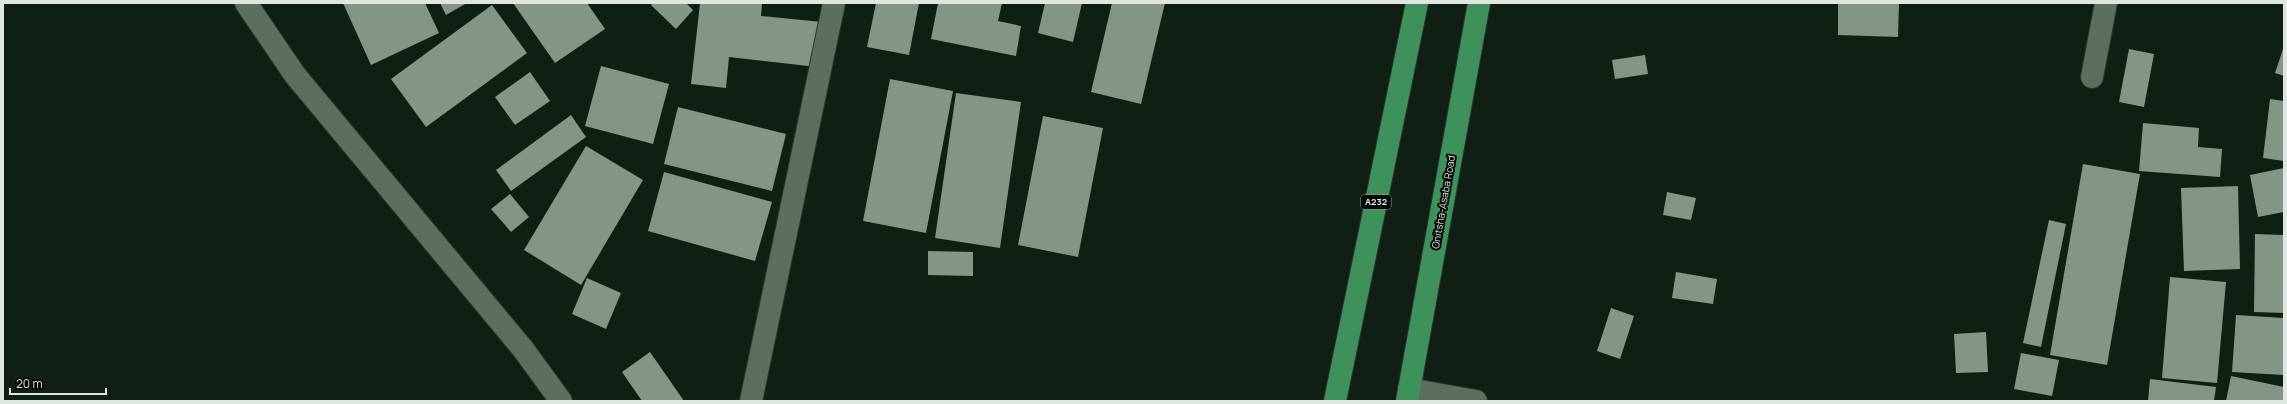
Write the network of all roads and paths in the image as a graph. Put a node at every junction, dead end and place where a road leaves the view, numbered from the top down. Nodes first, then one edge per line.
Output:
1 (246, 3) edge
2 (834, 3) edge
3 (1417, 3) edge
4 (1479, 3) edge
5 (2106, 3) edge
6 (2092, 77) dead end
7 (1408, 395) edge
8 (561, 401) edge
9 (751, 401) edge
10 (1335, 401) edge
11 (1476, 401) edge

1 - 8 street
2 - 9 street
3 - 10 highway, A232
4 - 7 highway, Onitsha-Asaba Road
5 - 6 street
7 - 11 street

